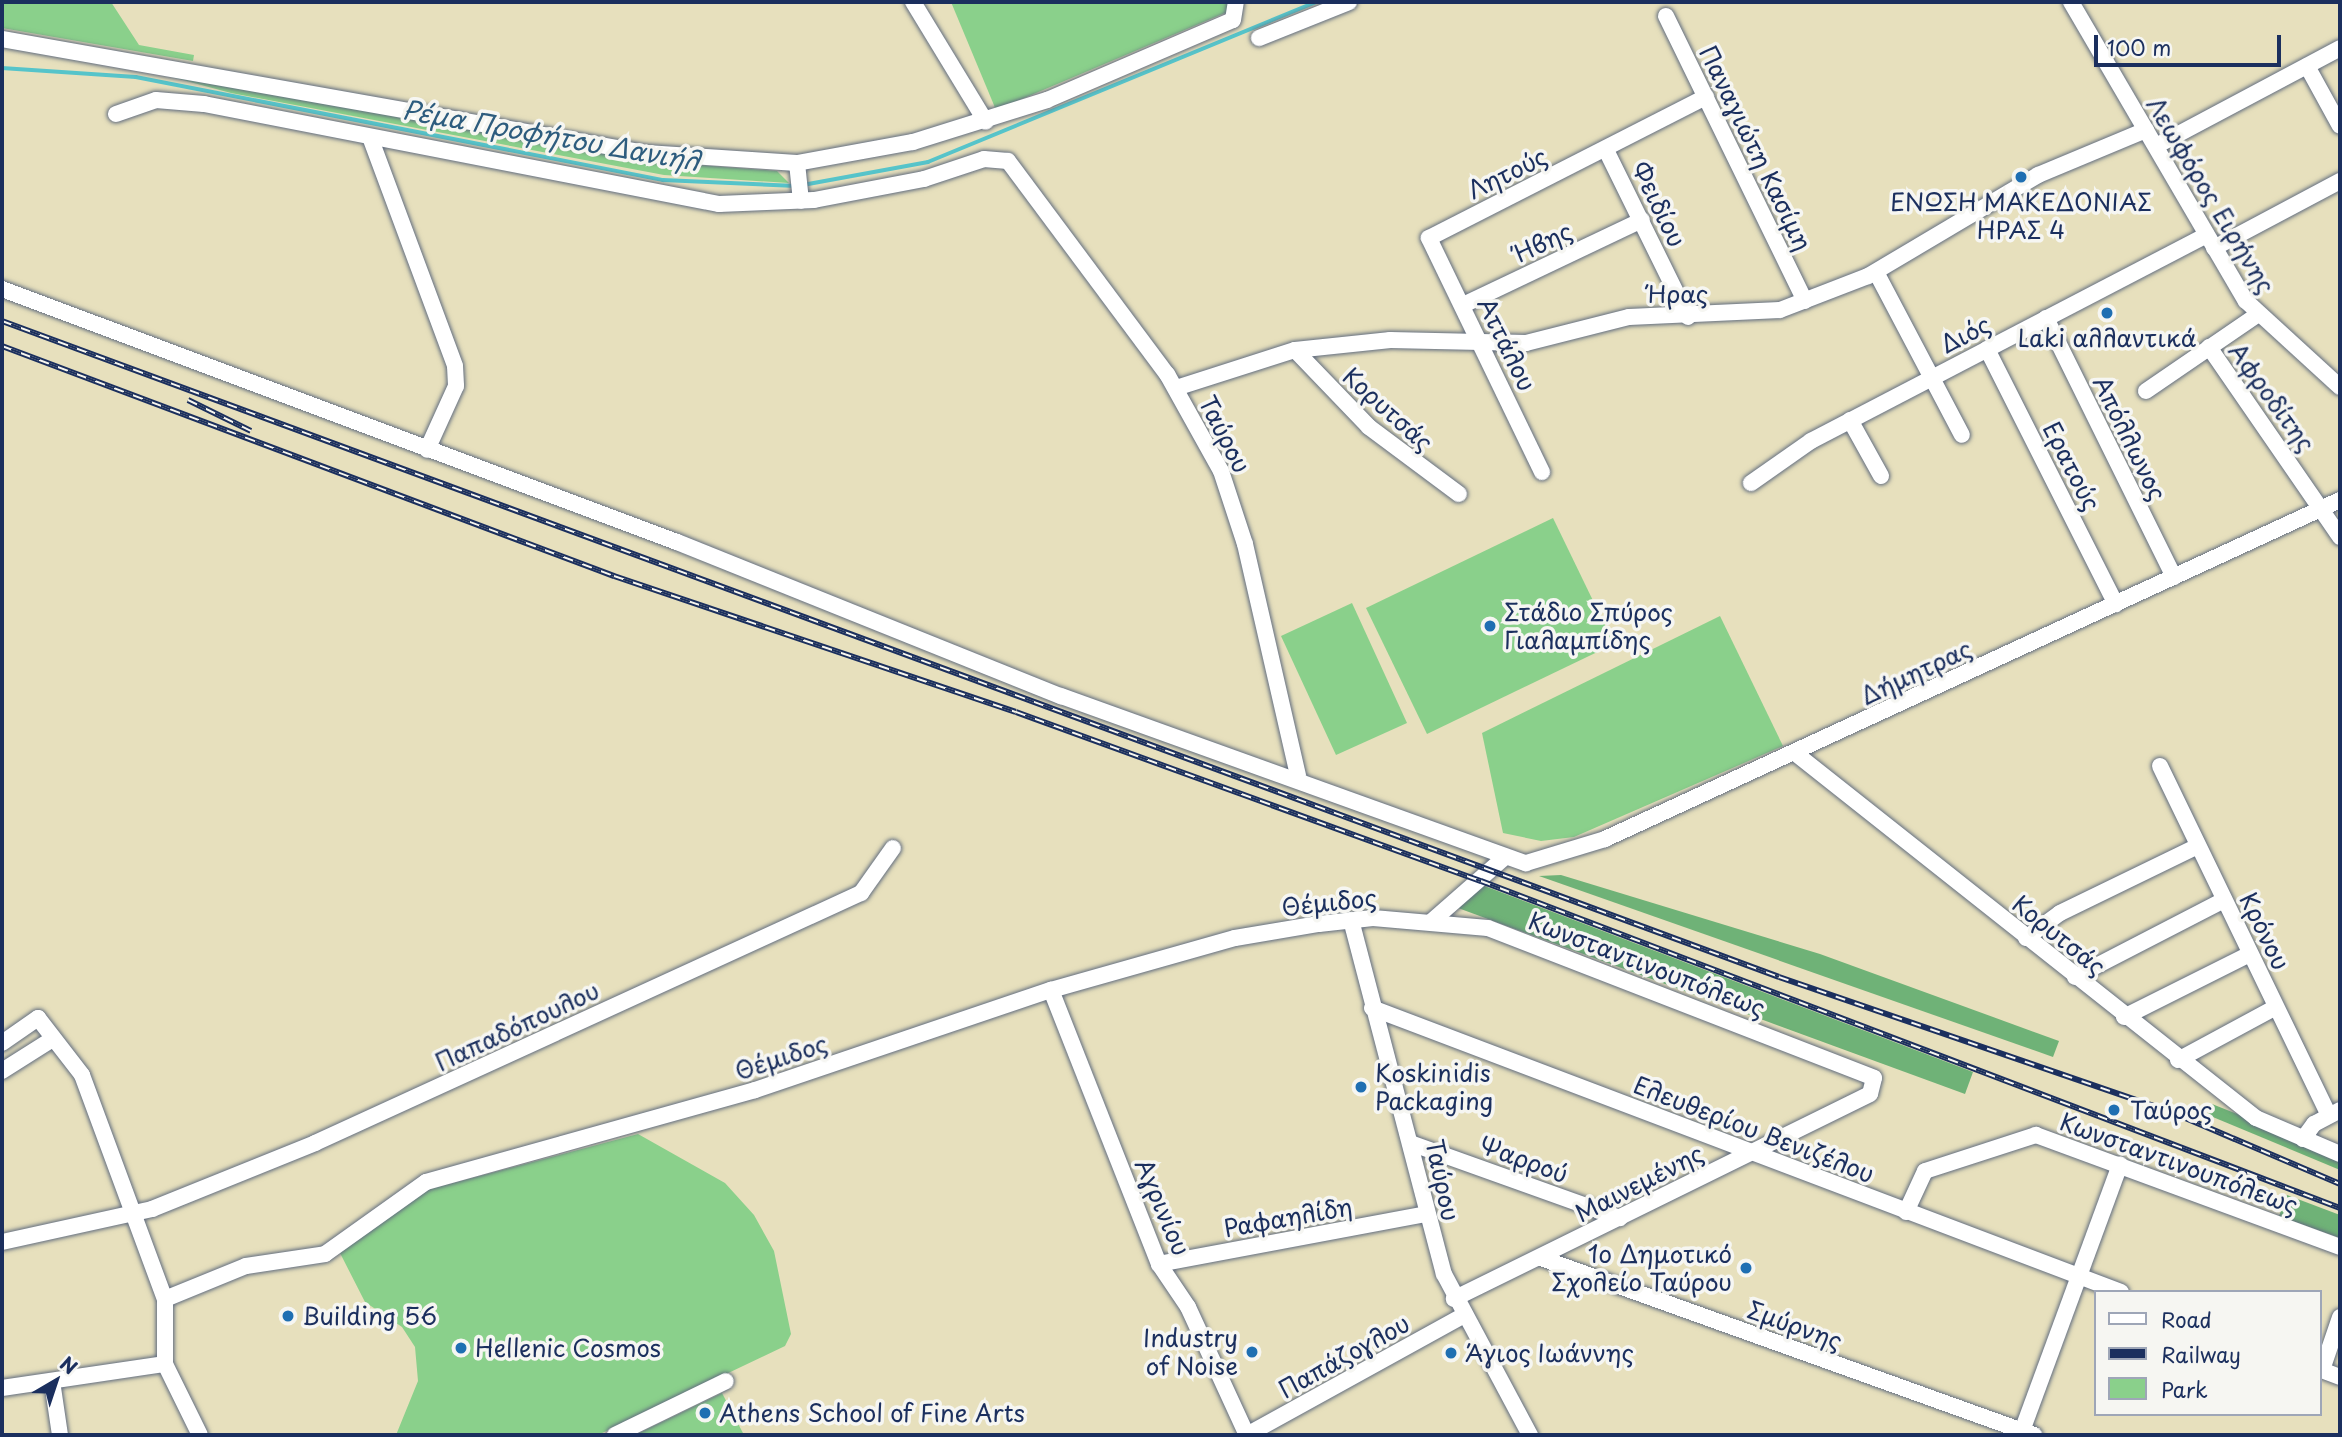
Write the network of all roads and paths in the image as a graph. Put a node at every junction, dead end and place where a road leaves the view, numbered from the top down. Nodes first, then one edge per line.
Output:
1 (914, 2) edge
2 (1236, 2) edge
3 (1349, 2) edge
4 (2071, 2) edge
5 (1666, 16) dead end
6 (1259, 38) dead end
7 (2, 39) edge
8 (2340, 48) edge
9 (2307, 66) junction
10 (1706, 97) junction
11 (116, 114) dead end
12 (986, 122) junction
13 (2340, 126) edge
14 (2146, 130) junction
15 (370, 137) junction
16 (2155, 146) junction
17 (1606, 150) junction
18 (797, 168) junction
19 (2340, 181) edge
20 (800, 198) junction
21 (1642, 220) junction
22 (1429, 238) joint
23 (2211, 242) junction
24 (1876, 272) junction
25 (2, 289) edge
26 (1805, 301) junction
27 (1463, 305) junction
28 (2257, 315) junction
29 (1688, 317) junction
30 (2046, 318) junction
31 (1483, 345) junction
32 (2209, 347) junction
33 (1987, 349) junction
34 (1294, 350) junction
35 (1929, 379) junction
36 (2340, 387) edge
37 (1176, 388) junction
38 (2146, 391) dead end
39 (1850, 420) junction
40 (1962, 435) dead end
41 (427, 450) junction
42 (1542, 472) dead end
43 (1881, 476) dead end
44 (1751, 482) dead end
45 (1459, 494) dead end
46 (2340, 500) edge
47 (2323, 508) junction
48 (2340, 537) edge
49 (2174, 578) junction
50 (2116, 604) junction
51 (1795, 753) junction
52 (2160, 766) dead end
53 (1298, 776) junction
54 (2198, 846) junction
55 (893, 848) dead end
56 (1505, 857) junction
57 (2224, 900) junction
58 (1351, 920) junction
59 (1432, 921) junction
60 (2026, 938) junction
61 (2250, 954) junction
62 (2075, 977) junction
63 (1051, 990) junction
64 (1371, 1007) junction
65 (2276, 1007) junction
66 (2124, 1017) junction
67 (51, 1040) junction
68 (2, 1043) edge
69 (2178, 1060) junction
70 (2, 1072) edge
71 (1876, 1083) joint
72 (2334, 1113) edge
73 (2303, 1139) junction
74 (1413, 1144) junction
75 (1749, 1151) junction
76 (2340, 1154) edge
77 (2120, 1164) junction
78 (136, 1210) junction
79 (1906, 1212) junction
80 (1426, 1214) junction
81 (1620, 1218) junction
82 (2, 1242) edge
83 (2340, 1247) edge
84 (1541, 1258) junction
85 (1159, 1264) junction
86 (2081, 1275) junction
87 (2117, 1290) edge
88 (1454, 1298) junction
89 (165, 1299) junction
90 (1463, 1316) junction
91 (2340, 1317) edge
92 (165, 1364) junction
93 (2321, 1366) edge
94 (2321, 1369) edge
95 (2340, 1377) edge
96 (52, 1381) junction
97 (726, 1381) dead end
98 (2, 1388) edge
99 (2028, 1433) edge
100 (60, 1435) edge
101 (200, 1435) edge
102 (615, 1435) edge
103 (1247, 1435) edge
104 (1530, 1435) edge

1 - 12 street
2 - 12 street
3 - 6 street
4 - 14 street, Λεωφόρος Ειρήνης
5 - 10 street, Παναγιώτη Κασίμη
7 - 18 street
8 - 9 street
9 - 13 street
9 - 16 street
10 - 17 street, Λητούς
10 - 26 street, Παναγιώτη Κασίμη
11 - 15 street
12 - 18 street
14 - 16 street, Λεωφόρος Ειρήνης
14 - 24 street, Ήρας
15 - 20 street
15 - 41 street
16 - 23 street, Λεωφόρος Ειρήνης
17 - 21 street, Φειδίου
17 - 22 street, Λητούς
18 - 20 street
19 - 23 street, Διός
20 - 37 street, Ταύρου
21 - 27 street, Ήβης
21 - 29 street, Φειδίου
22 - 27 street, Αττάλου
23 - 28 street, Λεωφόρος Ειρήνης
23 - 30 street, Διός
24 - 26 street, Ήρας
24 - 35 street
25 - 41 street, Δήμητρας
26 - 29 street, Ήρας
27 - 31 street, Αττάλου
28 - 32 street
28 - 36 street, Λεωφόρος Ειρήνης
29 - 31 street, Ήρας
30 - 33 street, Διός
30 - 49 street, Απόλλωνος
31 - 34 street, Ήρας
31 - 42 street, Αττάλου
32 - 38 street
32 - 47 street, Αφροδίτης
33 - 35 street, Διός
33 - 50 street, Ερατούς
34 - 37 street, Ήρας
34 - 45 street, Κορυτσάς
35 - 39 street, Διός
35 - 40 street
37 - 53 street, Ταύρου
39 - 43 street
39 - 44 street, Διός
41 - 53 street, Δήμητρας
46 - 47 street, Δήμητρας
47 - 48 street, Αφροδίτης
47 - 49 street, Δήμητρας
49 - 50 street, Δήμητρας
50 - 51 street, Δήμητρας
51 - 56 street, Δήμητρας
51 - 60 street, Κορυτσάς
52 - 54 street, Κρόνου
53 - 56 street, Δήμητρας
54 - 57 street, Κρόνου
54 - 60 street
55 - 78 street, Παπαδόπουλου
56 - 59 street
57 - 61 street, Κρόνου
57 - 62 street
58 - 59 street, Θέμιδος
58 - 63 street, Θέμιδος
58 - 64 street, Ταύρου
59 - 71 street, Κωνσταντινουπόλεως
60 - 62 street, Κορυτσάς
61 - 65 street, Κρόνου
61 - 66 street
62 - 66 street, Κορυτσάς
63 - 85 street, Αγρινίου
63 - 89 street, Θέμιδος
64 - 74 street, Ταύρου
64 - 75 street, Ελευθερίου Βενιζέλου
65 - 69 street
65 - 72 street, Κρόνου
66 - 69 street, Κορυτσάς
67 - 68 street
67 - 70 street
67 - 78 street
69 - 73 street, Κορυτσάς
71 - 75 street, Μαινεμένης
72 - 73 street
73 - 76 street
74 - 80 street, Ταύρου
74 - 81 street, Ψαρρού
75 - 79 street, Ελευθερίου Βενιζέλου
75 - 81 street, Μαινεμένης
77 - 79 street, Κωνσταντινουπόλεως
77 - 83 street, Κωνσταντινουπόλεως
77 - 86 street
78 - 82 street, Παπαδόπουλου
78 - 89 street
79 - 86 street, Ελευθερίου Βενιζέλου
80 - 85 street, Ραφαηλίδη
80 - 88 street, Ταύρου
81 - 84 street, Μαινεμένης
84 - 88 street, Μαινεμένης
84 - 99 street, Σμύρνης
85 - 103 street, Αγρινίου
86 - 87 street, Ελευθερίου Βενιζέλου
86 - 99 street
88 - 90 street, Ταύρου
89 - 92 street
90 - 103 street, Παπάζογλου
90 - 104 street, Ταύρου
91 - 93 street
92 - 96 street
92 - 101 street
94 - 95 street
96 - 98 street
96 - 100 street
97 - 102 street

